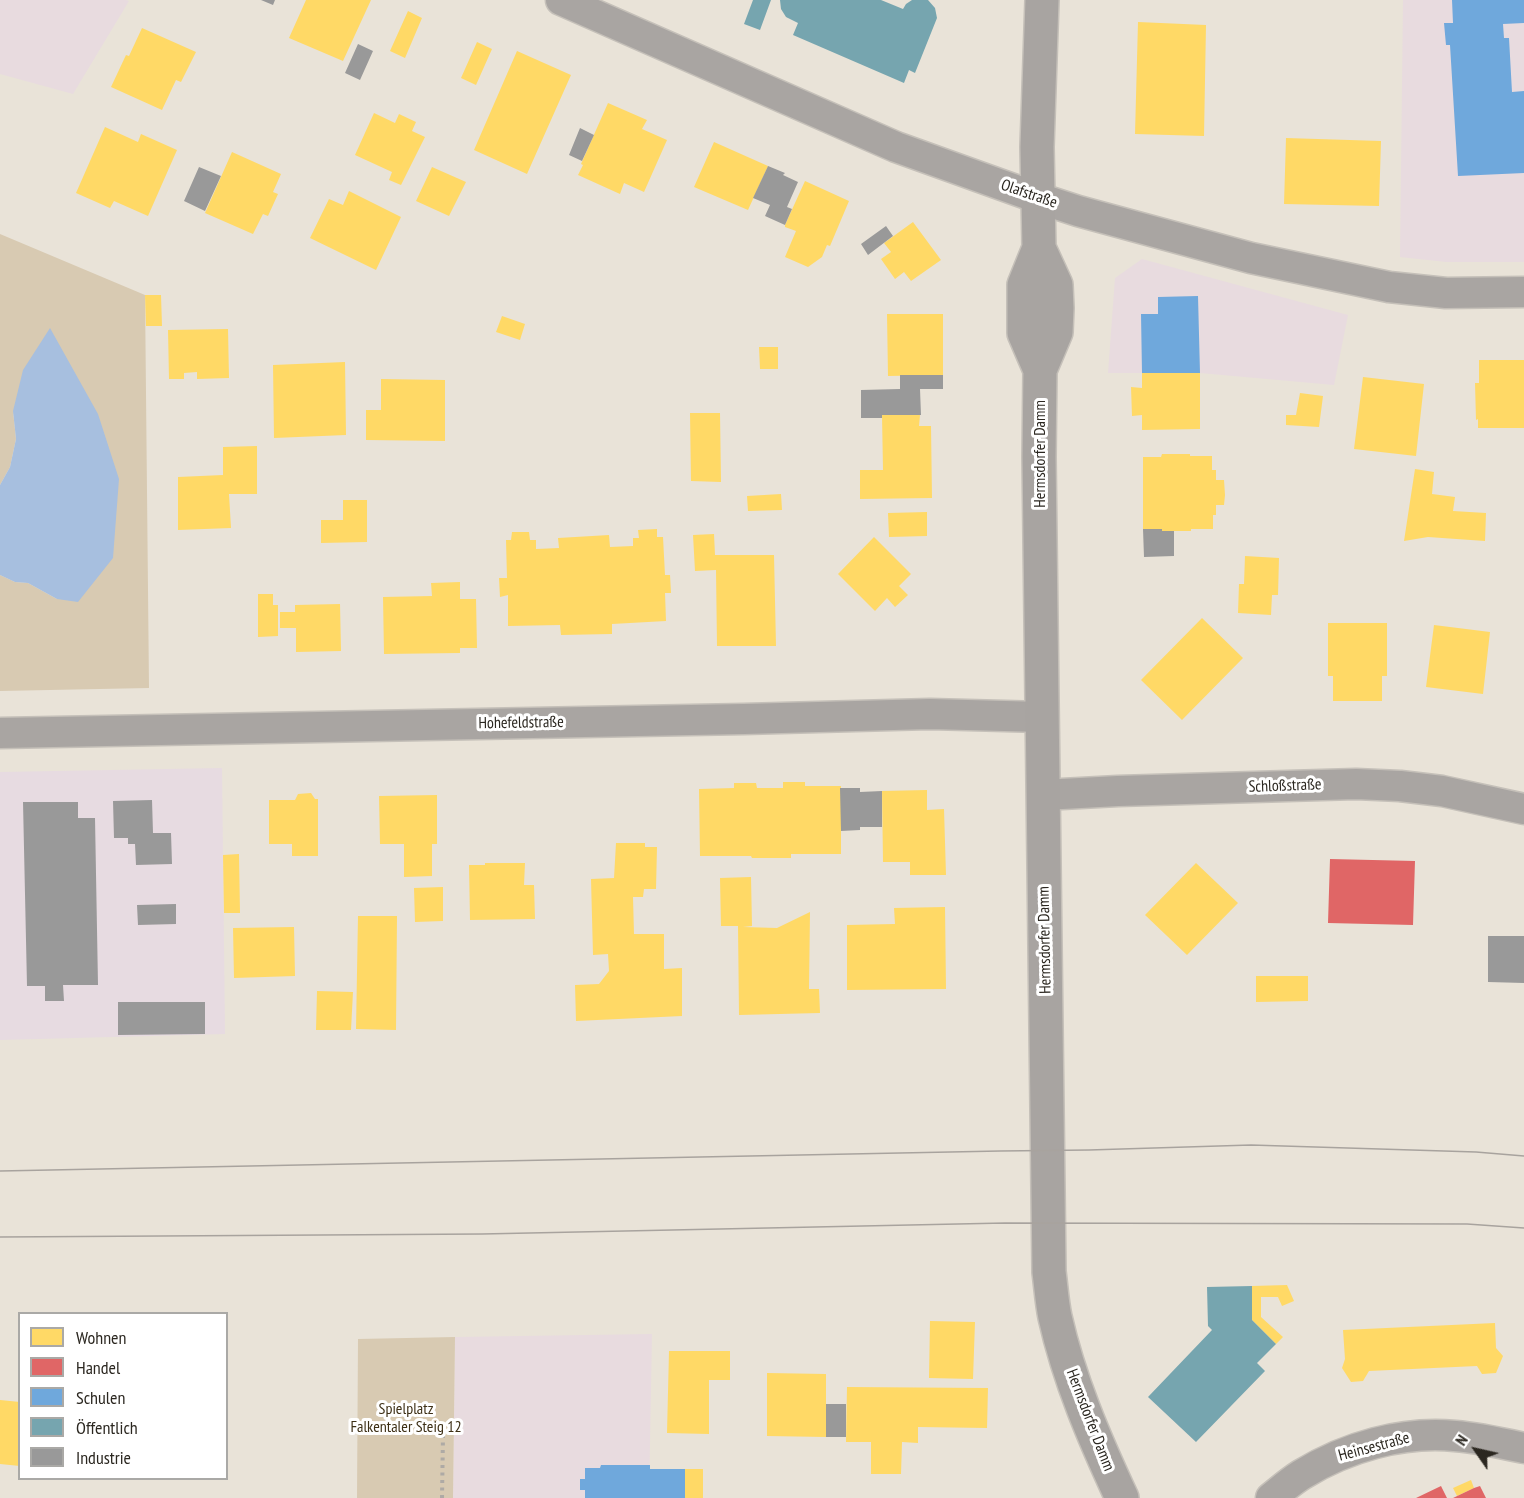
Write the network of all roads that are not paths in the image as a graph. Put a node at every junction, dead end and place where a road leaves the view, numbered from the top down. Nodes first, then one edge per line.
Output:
1 (561, 0) edge
2 (1042, 0) edge
3 (1038, 198) junction
4 (1524, 292) edge
5 (1042, 717) junction
6 (0, 733) edge
7 (1043, 795) junction
8 (1524, 809) edge
9 (1524, 1448) edge
10 (1122, 1498) edge
11 (1271, 1498) edge

1 - 3 street, Olafstraße
2 - 3 main road, Hermsdorfer Damm
3 - 4 street, Olafstraße
3 - 5 main road, Hermsdorfer Damm
5 - 6 street, Hohefeldstraße
5 - 7 main road, Hermsdorfer Damm
7 - 8 street, Schloßstraße
7 - 10 main road, Hermsdorfer Damm
9 - 11 street, Heinsestraße

